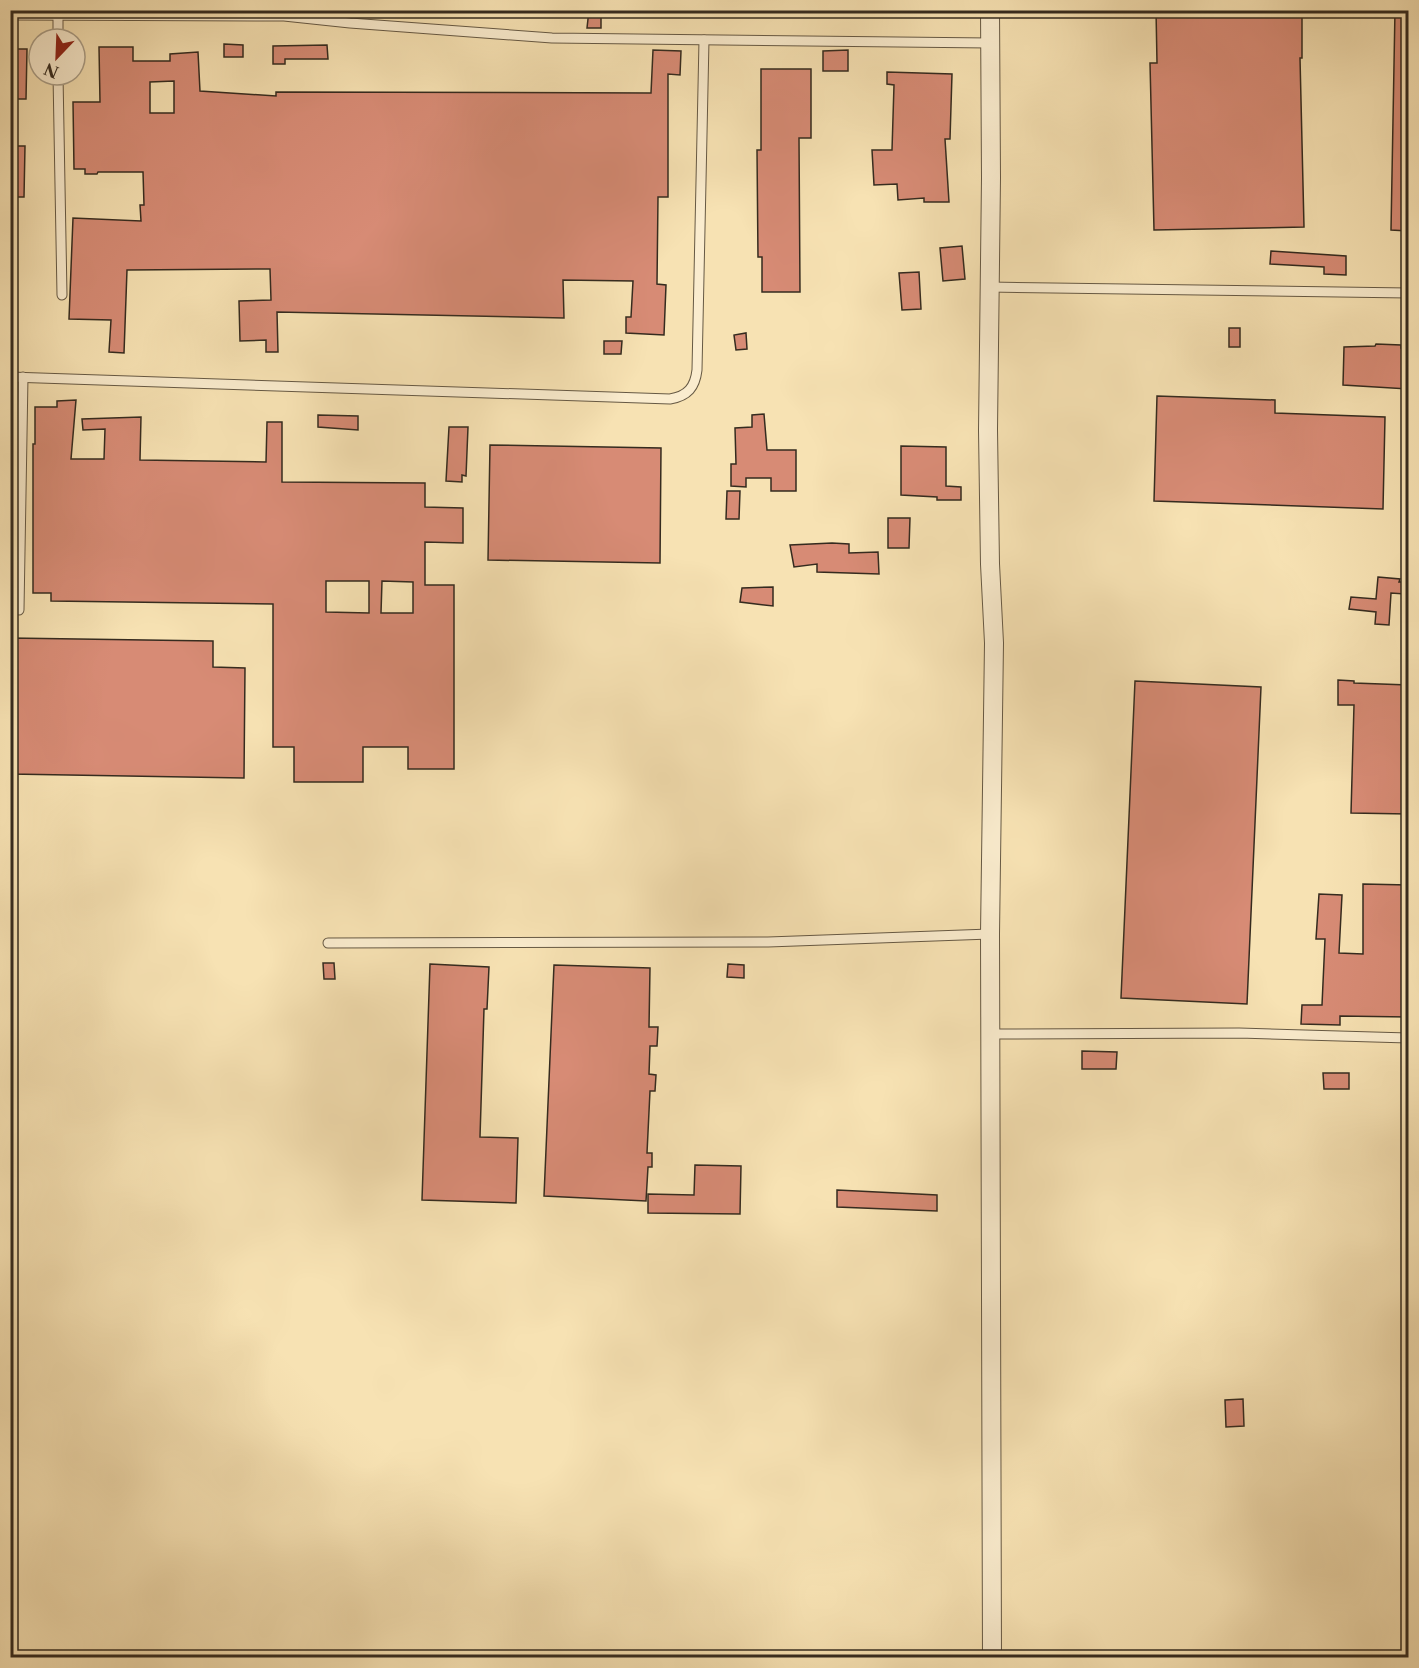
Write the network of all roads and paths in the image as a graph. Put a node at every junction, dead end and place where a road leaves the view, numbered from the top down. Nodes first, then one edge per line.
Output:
1 (990, 10) edge
2 (10, 15) edge
3 (58, 16) junction
4 (58, 27) edge
5 (704, 40) junction
6 (988, 43) junction
7 (58, 87) edge
8 (989, 287) junction
9 (1408, 293) edge
10 (62, 295) dead end
11 (10, 377) edge
12 (24, 377) junction
13 (19, 609) dead end
14 (990, 934) junction
15 (327, 943) dead end
16 (991, 1034) junction
17 (1408, 1038) edge
18 (992, 1658) edge

1 - 6 street
2 - 3 lane
3 - 4 lane
3 - 5 lane
5 - 6 lane
5 - 12 lane
6 - 8 street
7 - 10 lane
8 - 9 lane
8 - 14 street
11 - 12 lane
12 - 13 lane
14 - 15 lane
14 - 16 street
16 - 17 lane
16 - 18 street

